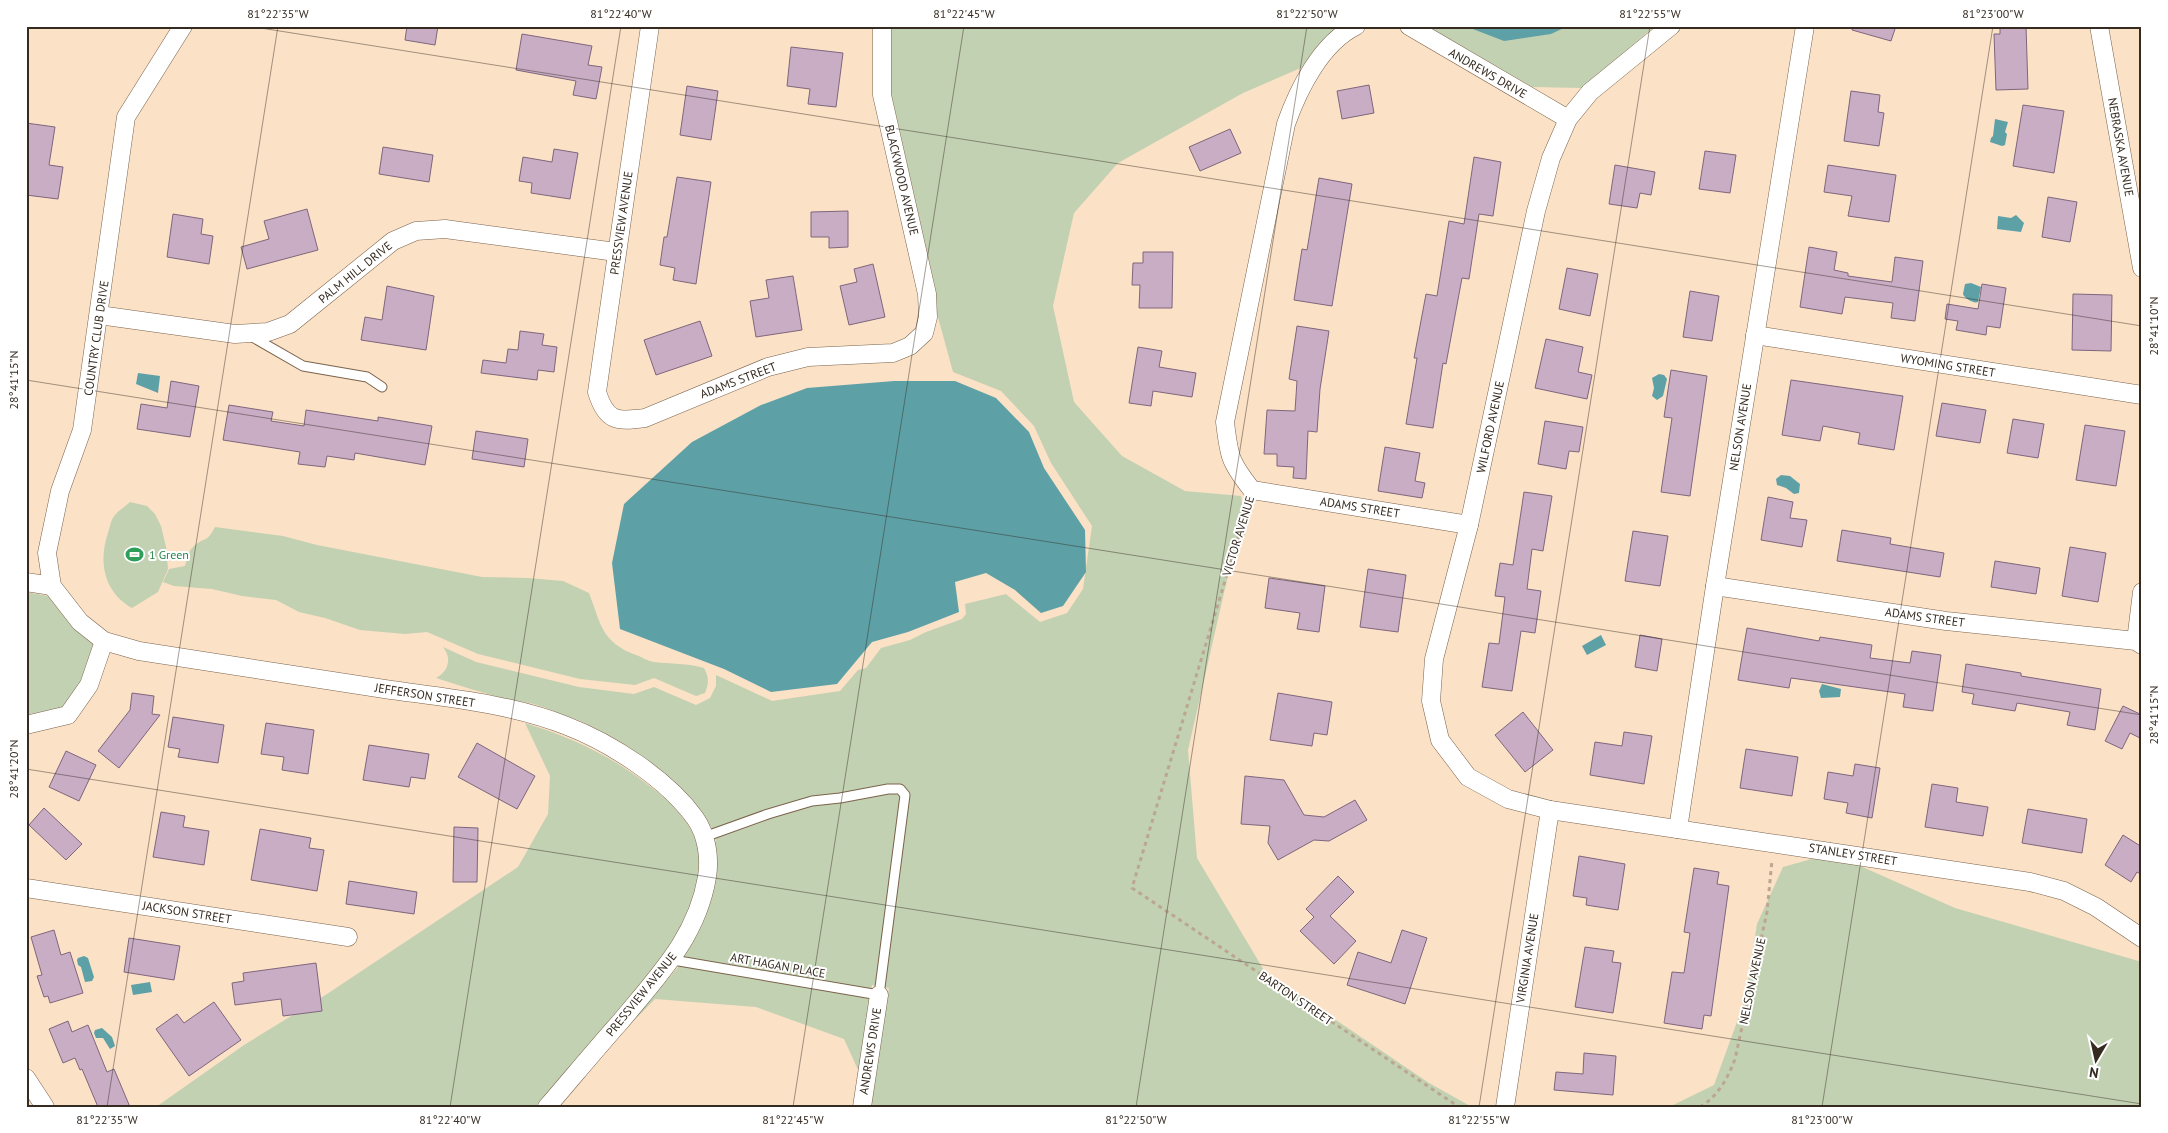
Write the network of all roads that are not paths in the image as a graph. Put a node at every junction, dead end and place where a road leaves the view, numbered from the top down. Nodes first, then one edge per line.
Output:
1 (183, 26) edge
2 (650, 26) edge
3 (882, 26) edge
4 (1356, 26) edge
5 (1409, 26) edge
6 (1670, 26) edge
7 (1805, 26) edge
8 (2099, 26) edge
9 (1568, 120) junction
10 (616, 252) junction
11 (2142, 268) edge
12 (100, 315) junction
13 (246, 333) junction
14 (924, 333) joint
15 (1755, 335) junction
16 (382, 387) dead end
17 (2142, 395) edge
18 (610, 417) joint
19 (1252, 490) joint
20 (1469, 524) junction
21 (26, 582) edge
22 (52, 586) junction
23 (1715, 586) junction
24 (2142, 592) edge
25 (104, 641) junction
26 (2139, 643) edge
27 (26, 725) edge
28 (1550, 810) junction
29 (1678, 828) junction
30 (704, 837) junction
31 (26, 888) edge
32 (348, 937) dead end
33 (2142, 938) edge
34 (673, 960) junction
35 (879, 996) junction
36 (26, 1078) edge
37 (44, 1107) edge
38 (547, 1107) edge
39 (862, 1107) edge
40 (1504, 1107) edge

1 - 12 street, COUNTRY CLUB DRIVE
2 - 10 street, PRESSVIEW AVENUE
3 - 14 street, BLACKWOOD AVENUE
4 - 19 street, VICTOR AVENUE
5 - 9 street, ANDREWS DRIVE
6 - 9 street, WILFORD AVENUE
7 - 15 street, NELSON AVENUE
8 - 11 street, NEBRASKA AVENUE
9 - 20 street, WILFORD AVENUE
10 - 13 street, PALM HILL DRIVE
10 - 18 street, PRESSVIEW AVENUE
12 - 13 street, PALM HILL DRIVE
12 - 22 street, COUNTRY CLUB DRIVE
13 - 16 lane
14 - 18 street, ADAMS STREET
15 - 17 street, WYOMING STREET
15 - 23 street, NELSON AVENUE
19 - 20 street, ADAMS STREET
20 - 28 street, WILFORD AVENUE
21 - 22 street
22 - 25 street, COUNTRY CLUB DRIVE
23 - 26 street, ADAMS STREET
23 - 29 street, NELSON AVENUE
24 - 26 street
25 - 27 street
25 - 30 street, JEFFERSON STREET
28 - 29 street, STANLEY STREET
28 - 40 street, VIRGINIA AVENUE
29 - 33 street, STANLEY STREET
30 - 34 street, PRESSVIEW AVENUE
30 - 35 lane
31 - 32 street, JACKSON STREET
34 - 35 lane, ART HAGAN PLACE
34 - 38 street, PRESSVIEW AVENUE
35 - 39 street, ANDREWS DRIVE
36 - 37 street

